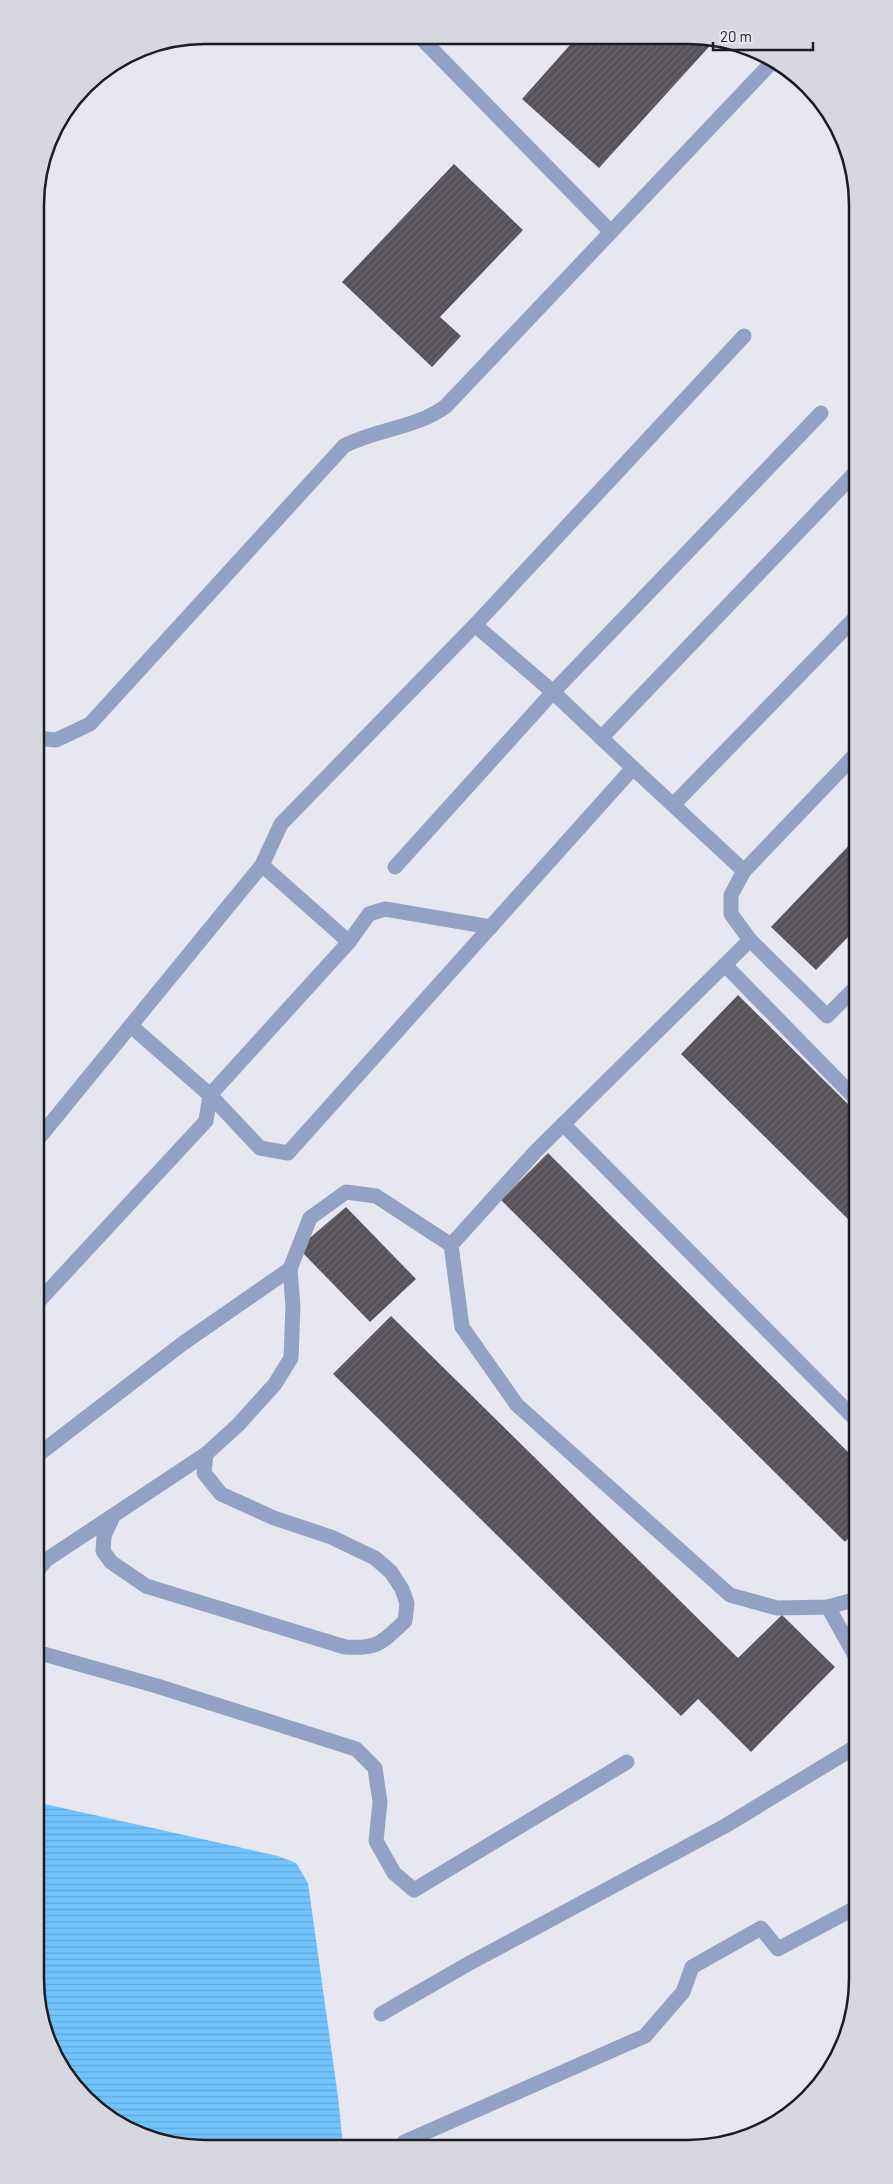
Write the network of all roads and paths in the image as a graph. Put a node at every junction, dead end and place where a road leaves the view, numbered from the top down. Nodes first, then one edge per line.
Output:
1 (427, 44) edge
2 (769, 65) edge
3 (611, 232) junction
4 (744, 336) dead end
5 (821, 413) dead end
6 (849, 479) edge
7 (849, 624) edge
8 (475, 625) junction
9 (553, 692) junction
10 (601, 738) junction
11 (44, 739) edge
12 (849, 761) edge
13 (633, 768) junction
14 (673, 805) junction
15 (262, 866) junction
16 (395, 867) dead end
17 (744, 871) junction
18 (491, 927) junction
19 (750, 940) junction
20 (349, 942) junction
21 (725, 965) junction
22 (849, 994) edge
23 (131, 1026) junction
24 (849, 1092) edge
25 (210, 1095) junction
26 (564, 1124) junction
27 (44, 1132) edge
28 (451, 1245) junction
29 (290, 1269) junction
30 (44, 1296) edge
31 (849, 1413) edge
32 (44, 1450) edge
33 (206, 1454) junction
34 (113, 1516) junction
35 (44, 1562) edge
36 (849, 1601) edge
37 (828, 1607) junction
38 (849, 1645) edge
39 (44, 1654) edge
40 (849, 1751) edge
41 (627, 1762) dead end
42 (849, 1911) edge
43 (381, 2014) dead end
44 (409, 2140) edge

1 - 3 lane
2 - 3 lane
3 - 11 lane
4 - 8 lane
5 - 9 lane
6 - 10 lane
7 - 14 lane
8 - 9 lane
8 - 15 lane
9 - 10 lane
9 - 16 lane
10 - 13 lane
12 - 17 lane
13 - 14 lane
13 - 18 lane
14 - 17 lane
15 - 20 lane
15 - 23 lane
17 - 19 lane
18 - 20 lane
18 - 25 lane
19 - 21 lane
19 - 22 lane
20 - 25 lane
21 - 24 lane
21 - 26 lane
23 - 25 lane
23 - 27 lane
25 - 30 lane
26 - 28 lane
26 - 31 lane
28 - 29 lane
28 - 37 lane
29 - 32 lane
29 - 33 lane
33 - 34 lane
33 - 34 lane
34 - 35 lane
36 - 37 lane
37 - 38 lane
39 - 41 lane
40 - 43 lane
42 - 44 lane

